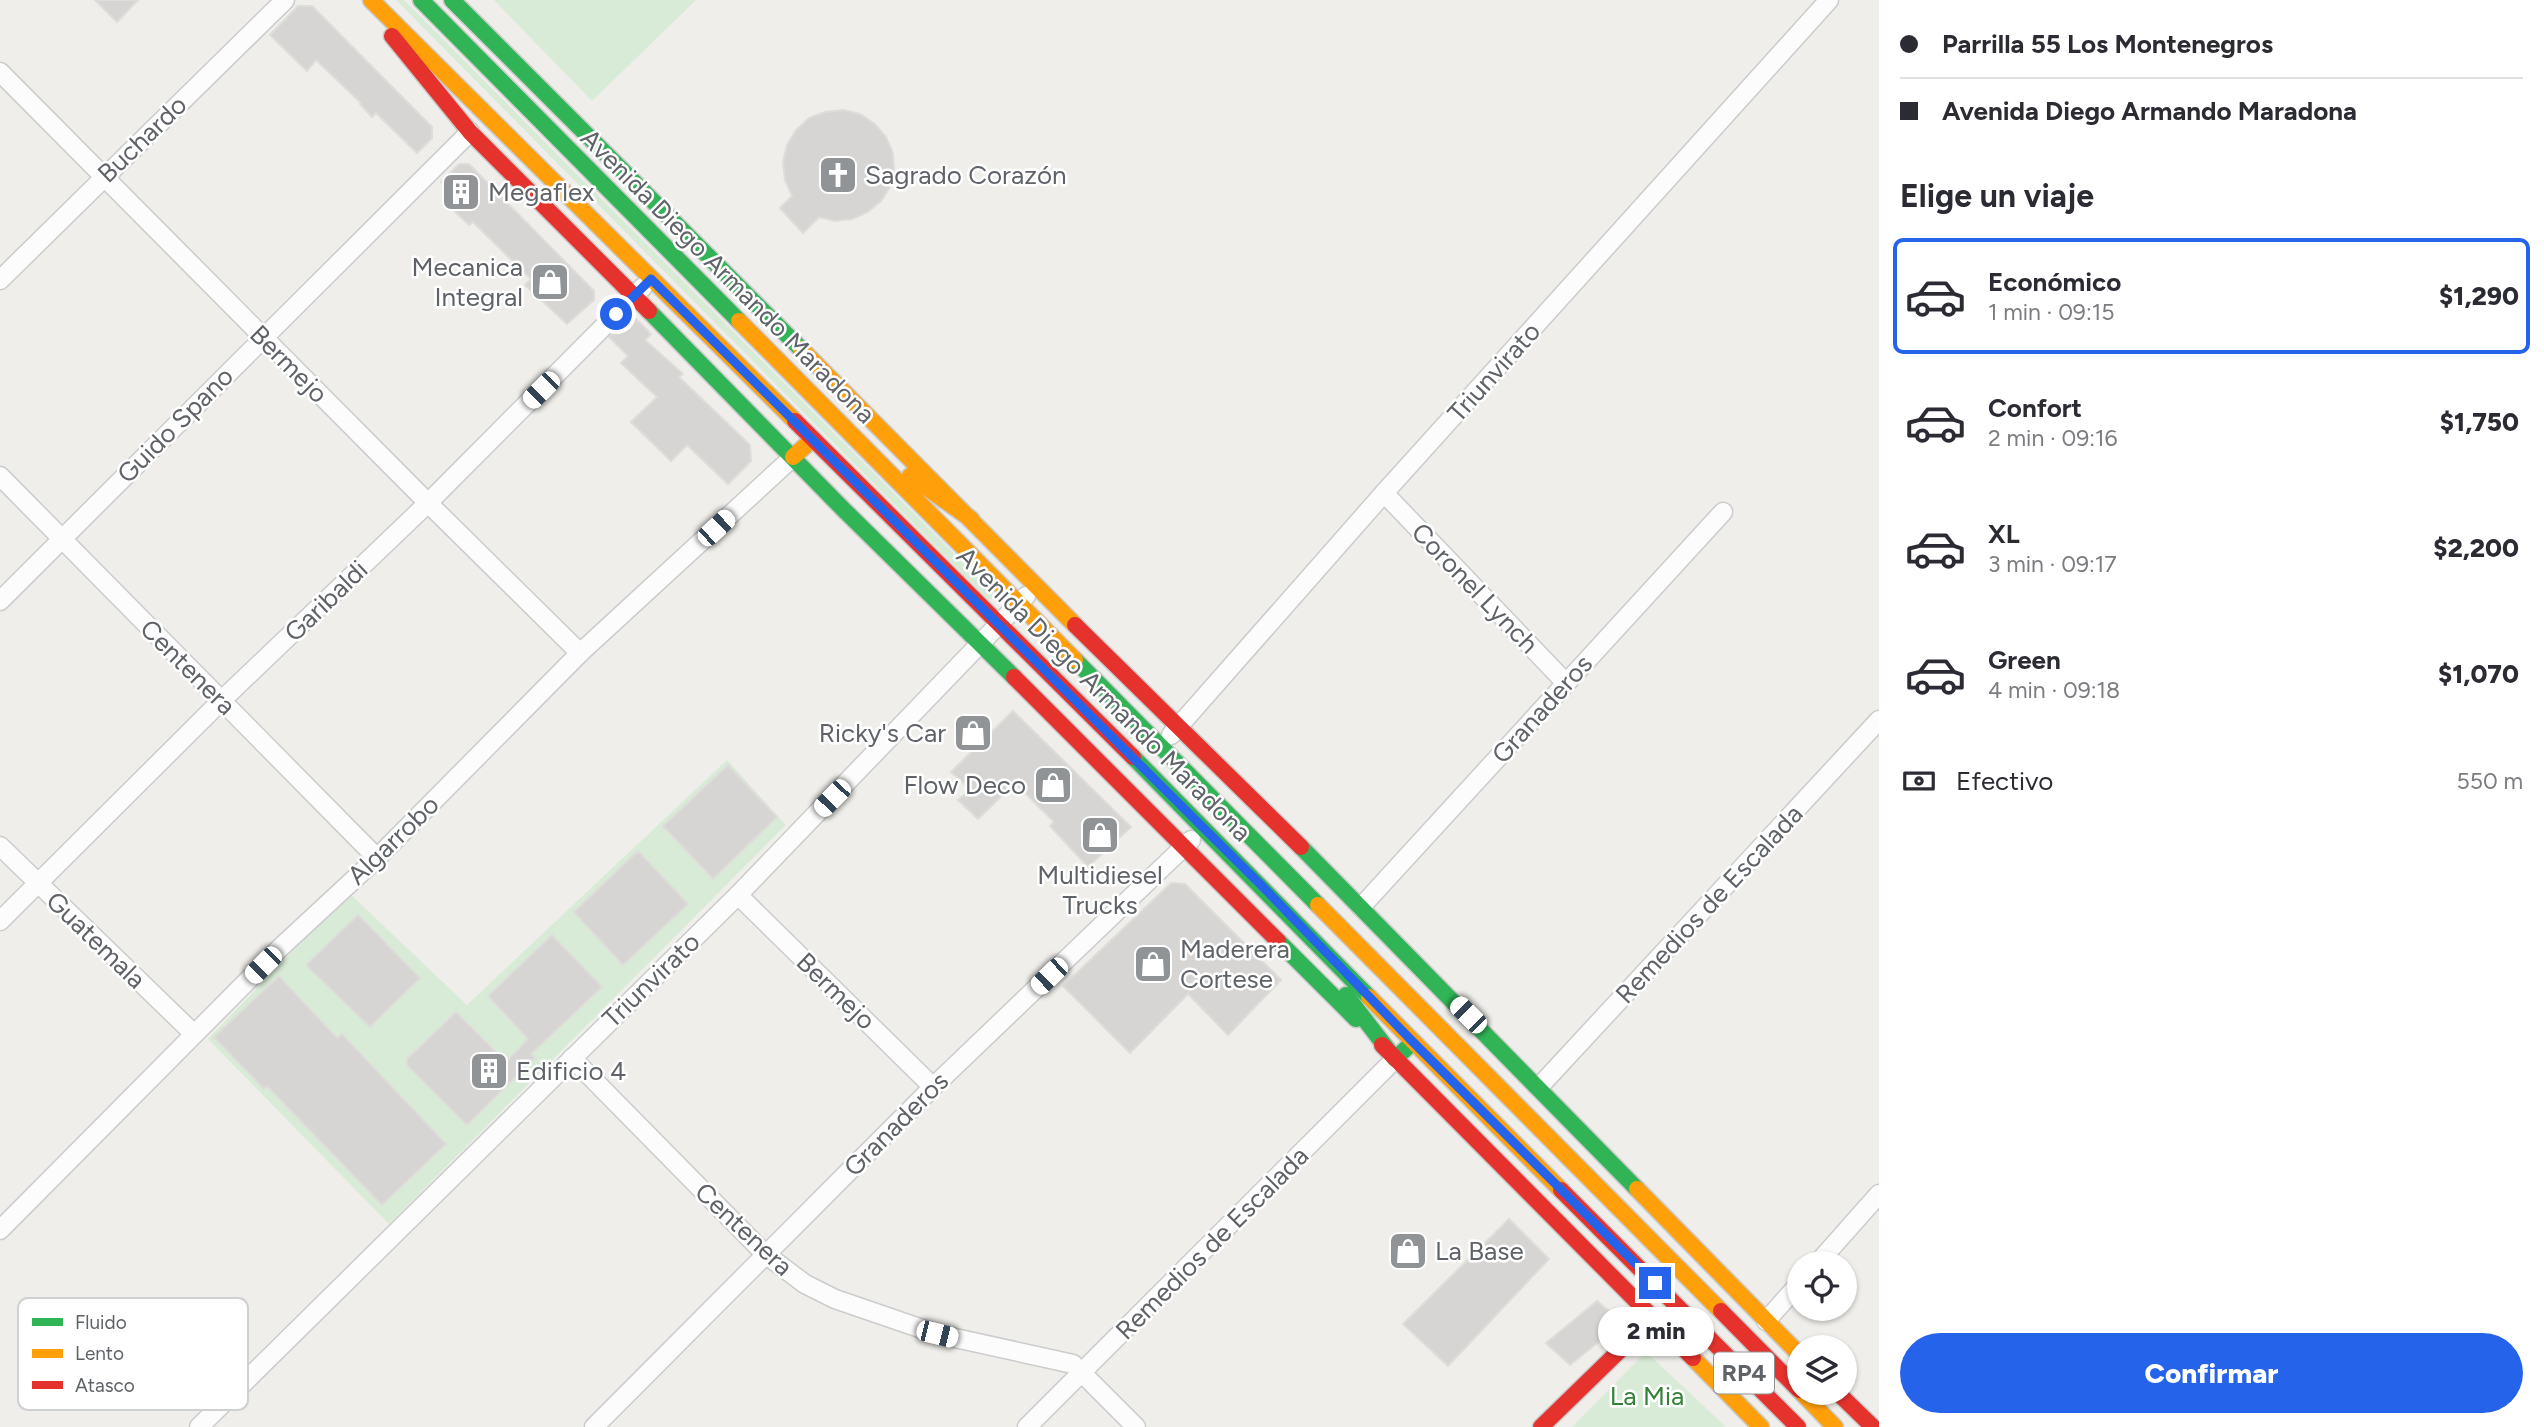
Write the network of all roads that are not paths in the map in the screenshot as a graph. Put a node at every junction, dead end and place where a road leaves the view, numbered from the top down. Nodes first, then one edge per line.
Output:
1 (285, 0) edge
2 (363, 0) edge
3 (371, 0) edge
4 (421, 0) edge
5 (452, 0) edge
6 (1829, 0) edge
7 (0, 72) edge
8 (470, 132) junction
9 (103, 176) junction
10 (651, 279) junction
11 (0, 280) edge
12 (635, 296) junction
13 (263, 338) junction
14 (845, 430) junction
15 (813, 439) junction
16 (793, 457) junction
17 (0, 476) edge
18 (1384, 493) junction
19 (428, 503) junction
20 (1723, 512) dead end
21 (971, 519) junction
22 (61, 538) junction
23 (1036, 586) junction
24 (0, 601) edge
25 (1019, 603) junction
26 (999, 625) junction
27 (982, 643) junction
28 (580, 653) junction
29 (1565, 682) junction
30 (221, 701) junction
31 (1879, 720) edge
32 (1178, 727) junction
33 (1162, 746) junction
34 (1192, 777) junction
35 (1172, 796) junction
36 (1204, 827) junction
37 (0, 846) edge
38 (1184, 846) junction
39 (377, 858) junction
40 (38, 884) junction
41 (1264, 888) junction
42 (738, 895) junction
43 (1362, 907) junction
44 (0, 921) edge
45 (194, 1034) junction
46 (1413, 1042) junction
47 (572, 1058) junction
48 (1395, 1059) junction
49 (933, 1087) junction
50 (1539, 1087) junction
51 (1879, 1194) edge
52 (3, 1221) edge
53 (1829, 1251) edge
54 (765, 1254) junction
55 (1787, 1297) edge
56 (1653, 1318) junction
57 (1690, 1318) junction
58 (1727, 1318) junction
59 (1766, 1321) junction
60 (1787, 1342) edge
61 (1083, 1372) junction
62 (248, 1379) edge
63 (1787, 1379) edge
64 (1813, 1405) edge
65 (1851, 1405) edge
66 (216, 1410) edge
67 (199, 1427) edge
68 (594, 1427) edge
69 (1027, 1427) edge
70 (1136, 1427) edge
71 (1541, 1427) edge
72 (1761, 1427) edge
73 (1798, 1427) edge
74 (1836, 1427) edge
75 (1873, 1427) edge

1 - 9 street, Buchardo
2 - 8 main road, Avenida Diego Armando Maradona
3 - 10 main road, Avenida Diego Armando Maradona / RP4
4 - 14 main road, Avenida Diego Armando Maradona / RP4
5 - 21 main road, Avenida Diego Armando Maradona
6 - 18 street, Triunvirato
7 - 9 street, Bermejo
8 - 12 main road, Avenida Diego Armando Maradona
8 - 13 street, Guido Spano
9 - 11 street, Buchardo
9 - 13 street, Bermejo
10 - 12 street, Garibaldi
10 - 15 main road, Avenida Diego Armando Maradona / RP4
12 - 16 main road, Avenida Diego Armando Maradona
12 - 19 street, Garibaldi
13 - 19 street, Bermejo
13 - 22 street, Guido Spano
14 - 21 main road
14 - 25 main road, Avenida Diego Armando Maradona / RP4
15 - 16 main road
15 - 26 main road, Avenida Diego Armando Maradona / RP4
16 - 27 main road, Avenida Diego Armando Maradona
16 - 28 street, Algarrobo
17 - 22 street, Centenera
18 - 29 street, Coronel Lynch
18 - 32 street, Triunvirato
19 - 28 street, Bermejo
19 - 30 street, Garibaldi
20 - 29 street, Granaderos
21 - 23 main road, Avenida Diego Armando Maradona
22 - 24 street, Guido Spano
22 - 30 street, Centenera
23 - 25 street, Triunvirato
23 - 32 main road, Avenida Diego Armando Maradona
25 - 26 street, Triunvirato
25 - 33 main road, Avenida Diego Armando Maradona / RP4
26 - 27 street, Triunvirato
26 - 35 main road, Avenida Diego Armando Maradona / RP4
27 - 38 main road, Avenida Diego Armando Maradona
27 - 42 street, Triunvirato
28 - 39 street, Algarrobo
29 - 43 street, Granaderos
30 - 39 street, Centenera
30 - 40 street, Garibaldi
31 - 50 street, Remedios de Escalada
32 - 33 street, Triunvirato
32 - 43 main road, Avenida Diego Armando Maradona
33 - 34 main road, Avenida Diego Armando Maradona / RP4
34 - 35 main road
34 - 58 main road, Avenida Diego Armando Maradona / RP4
35 - 36 main road, Avenida Diego Armando Maradona / RP4
36 - 38 street, Granaderos
36 - 41 main road, Avenida Diego Armando Maradona / RP4
37 - 40 street, Guatemala
38 - 48 main road, Avenida Diego Armando Maradona
38 - 49 street, Granaderos
39 - 45 street, Algarrobo
40 - 44 street, Garibaldi
40 - 45 street, Guatemala
41 - 46 main road, Avenida Diego Armando Maradona / RP4
41 - 48 main road
42 - 47 street, Triunvirato
42 - 49 street, Bermejo
43 - 50 main road, Avenida Diego Armando Maradona
45 - 52 street, Algarrobo
46 - 48 main road
46 - 57 main road, Avenida Diego Armando Maradona / RP4
47 - 54 street, Centenera
47 - 62 street, Triunvirato
48 - 56 main road, Avenida Diego Armando Maradona
48 - 61 street, Remedios de Escalada
49 - 54 street, Granaderos
50 - 59 main road, Avenida Diego Armando Maradona
51 - 53 street
54 - 61 street, Centenera
54 - 68 street, Granaderos
55 - 59 street
56 - 57 main road
56 - 71 main road
56 - 72 main road, Avenida Diego Armando Maradona
57 - 58 main road
57 - 73 main road, Avenida Diego Armando Maradona / RP4
58 - 59 main road
58 - 63 main road, Avenida Diego Armando Maradona / RP4
59 - 60 main road, Avenida Diego Armando Maradona
61 - 69 street, Remedios de Escalada
61 - 70 street, Centenera
64 - 74 main road, Avenida Diego Armando Maradona / RP4
65 - 75 main road
66 - 67 street, Triunvirato

